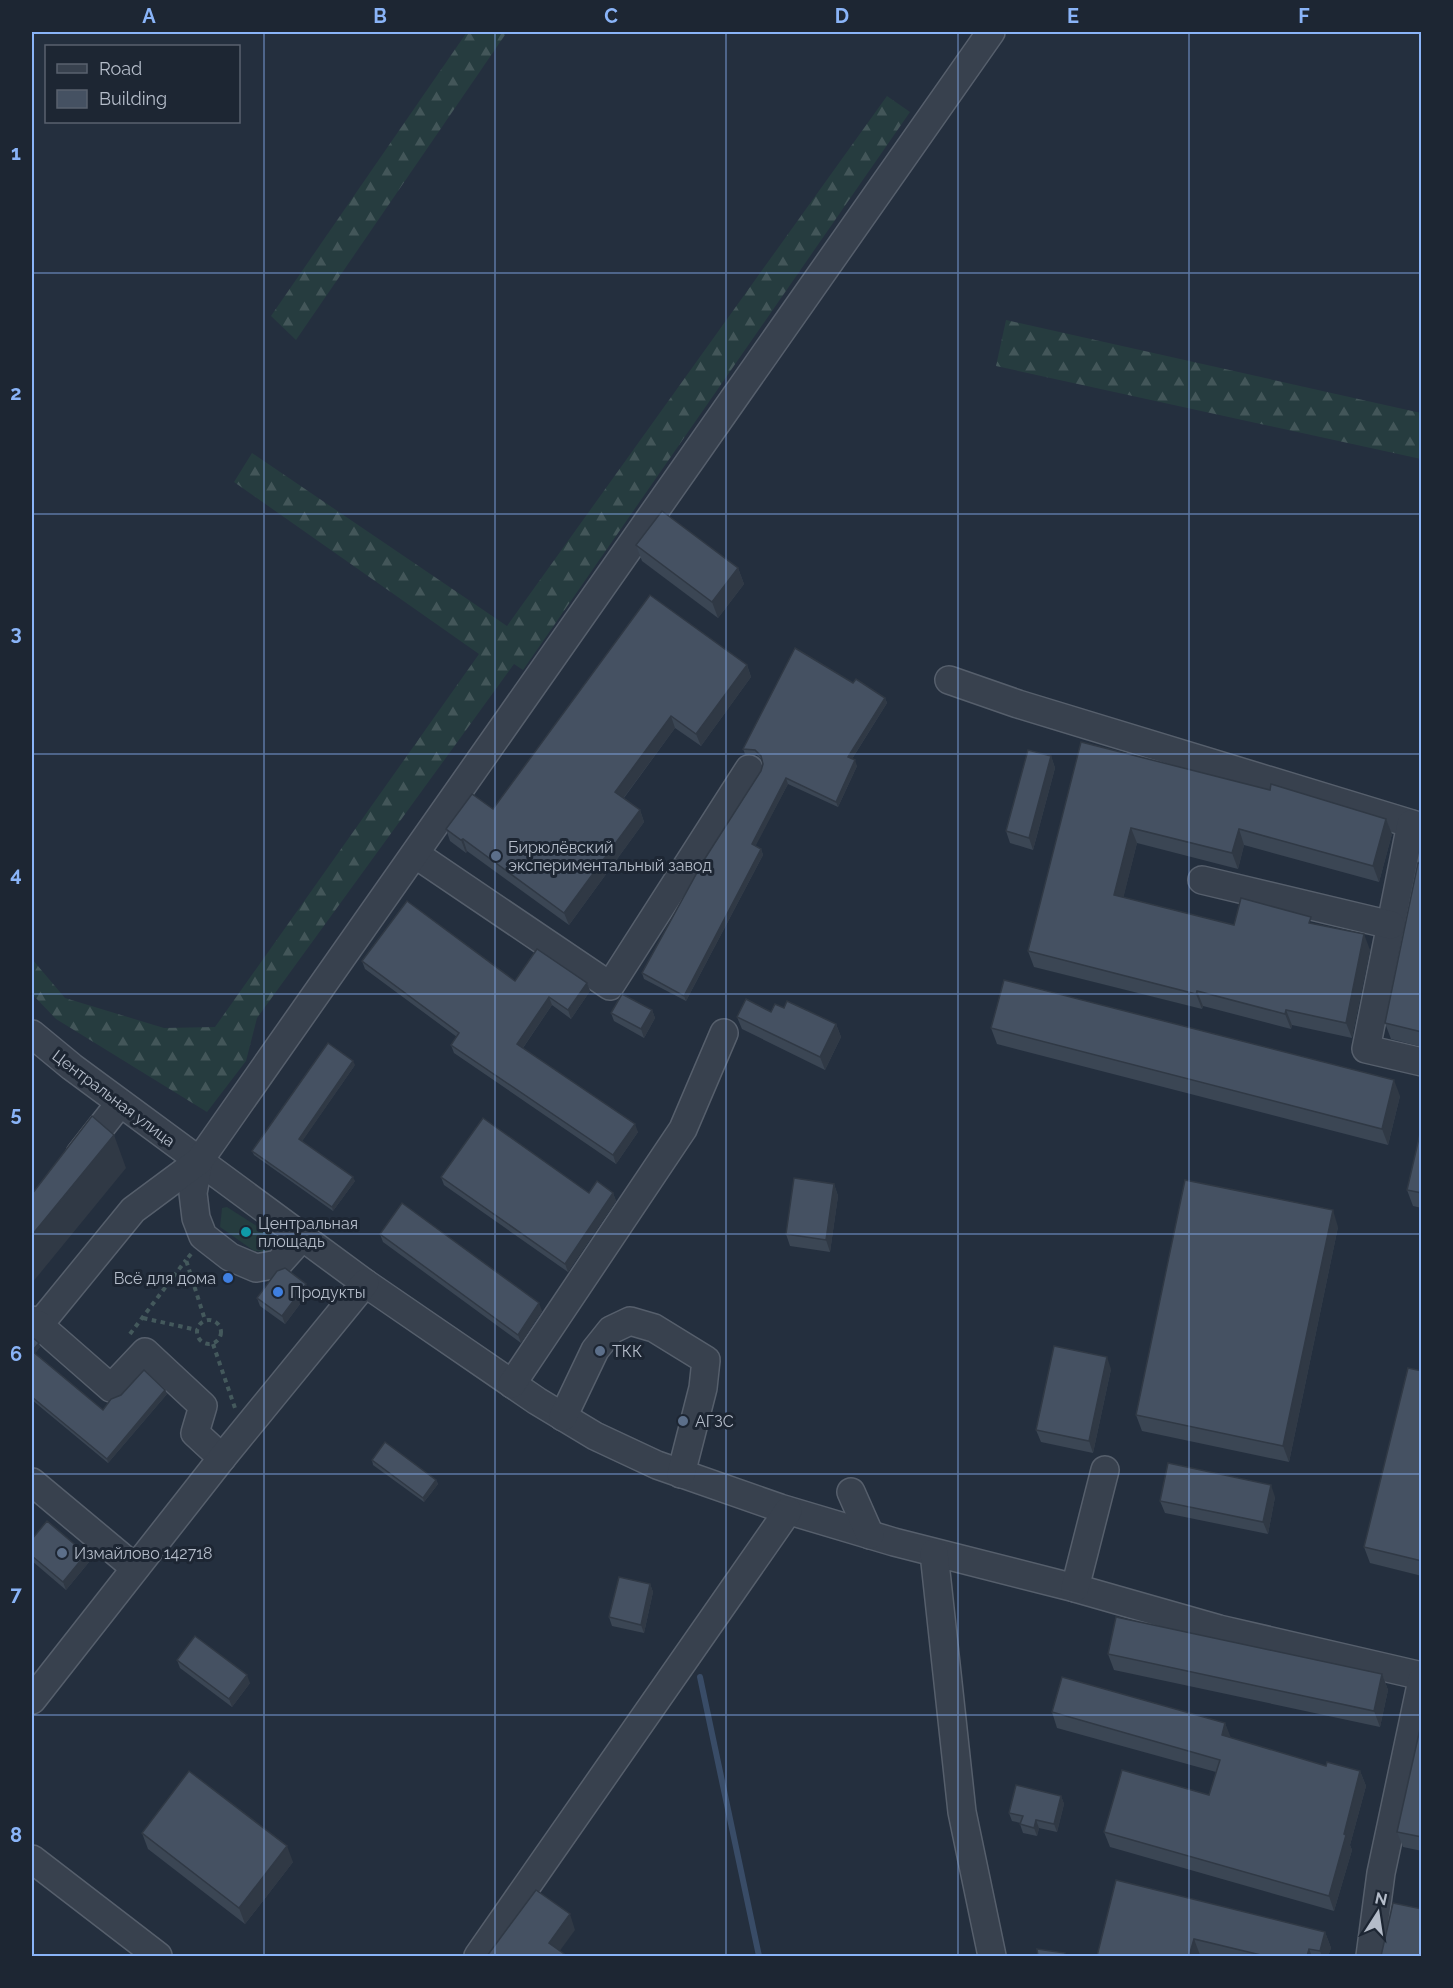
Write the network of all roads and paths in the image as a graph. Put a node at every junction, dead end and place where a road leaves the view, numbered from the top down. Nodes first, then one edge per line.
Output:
1 (992, 32) edge
2 (949, 680) dead end
3 (749, 769) dead end
4 (1416, 826) edge
5 (415, 854) junction
6 (1202, 880) dead end
7 (1391, 925) junction
8 (724, 1033) dead end
9 (32, 1034) edge
10 (1422, 1062) edge
11 (120, 1103) junction
12 (199, 1161) junction
13 (68, 1170) edge
14 (203, 1236) junction
15 (302, 1237) junction
16 (186, 1260) junction
17 (365, 1283) junction
18 (143, 1318) junction
19 (205, 1320) junction
20 (35, 1323) edge
21 (197, 1330) junction
22 (213, 1344) junction
23 (145, 1352) junction
24 (512, 1384) junction
25 (563, 1417) junction
26 (243, 1431) junction
27 (222, 1458) junction
28 (1105, 1470) dead end
29 (681, 1474) junction
30 (32, 1482) edge
31 (851, 1492) dead end
32 (788, 1510) junction
33 (870, 1535) junction
34 (934, 1553) junction
35 (135, 1568) junction
36 (1075, 1587) junction
37 (1422, 1678) edge
38 (32, 1700) edge
39 (32, 1859) edge
40 (158, 1956) edge
41 (478, 1956) edge
42 (992, 1956) edge
43 (1370, 1956) edge

1 - 5 street
2 - 4 street
3 - 5 street
4 - 7 street
5 - 12 street
6 - 7 street
7 - 10 street
8 - 24 street
9 - 11 street, Центральная улица
11 - 12 street, Центральная улица
11 - 13 street
12 - 14 street
12 - 15 street, Центральная улица
12 - 20 street
14 - 15 street
14 - 16 path
15 - 17 street, Центральная улица
16 - 18 path
16 - 19 path
17 - 24 street, Центральная улица
17 - 26 street
18 - 21 path
18 - 23 path
19 - 21 path
19 - 22 path
20 - 23 street
21 - 22 path
22 - 26 path
23 - 27 street
24 - 25 street, Центральная улица
25 - 29 street, Центральная улица
25 - 29 street
26 - 27 street
27 - 35 street
28 - 36 street
29 - 32 street, Центральная улица
30 - 35 street
31 - 33 street
32 - 33 street, Центральная улица
32 - 41 street
33 - 34 street, Центральная улица
34 - 36 street, Центральная улица
34 - 42 street
35 - 38 street
36 - 37 street, Центральная улица
37 - 43 street
39 - 40 street

